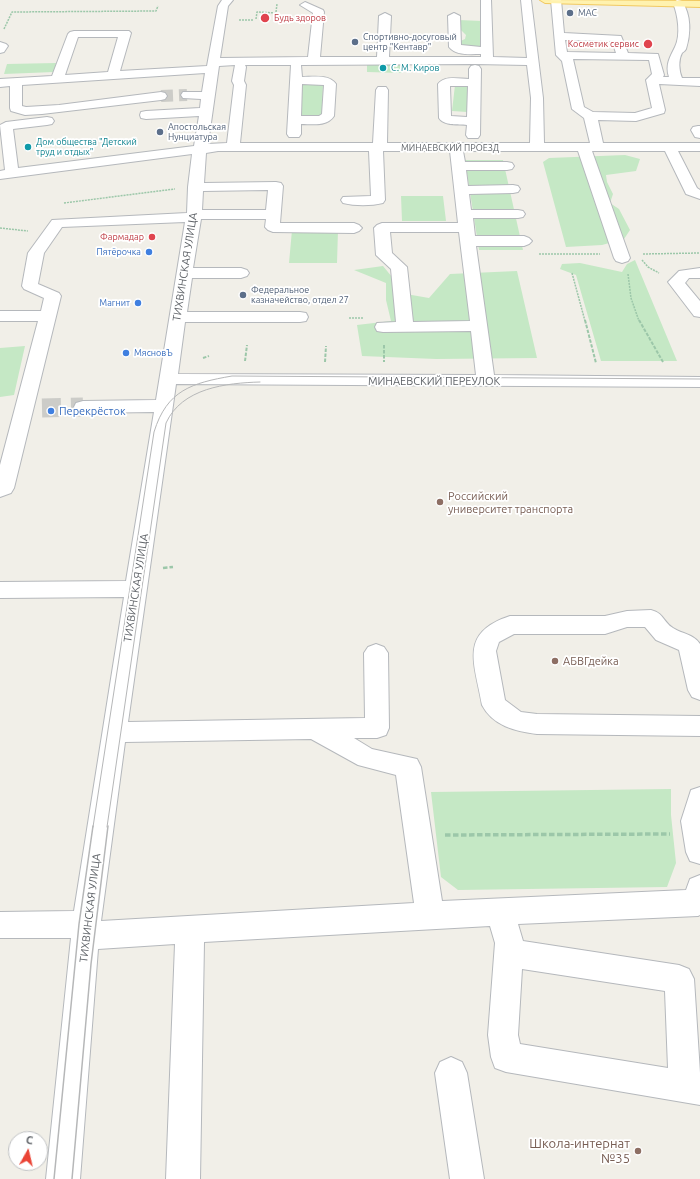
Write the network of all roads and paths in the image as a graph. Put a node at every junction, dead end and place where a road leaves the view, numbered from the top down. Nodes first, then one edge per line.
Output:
1 (228, 0) edge
2 (486, 0) edge
3 (526, 0) edge
4 (545, 0) edge
5 (556, 0) edge
6 (305, 2) edge
7 (678, 3) junction
8 (277, 4) dead end
9 (700, 4) edge
10 (158, 6) dead end
11 (385, 11) dead end
12 (454, 16) dead end
13 (256, 19) dead end
14 (239, 20) dead end
15 (253, 20) dead end
16 (3, 32) dead end
17 (559, 36) junction
18 (0, 45) edge
19 (0, 50) edge
20 (562, 55) junction
21 (623, 56) junction
22 (483, 57) junction
23 (383, 60) junction
24 (305, 61) junction
25 (532, 62) junction
26 (213, 66) junction
27 (240, 68) dead end
28 (113, 76) junction
29 (57, 79) junction
30 (296, 80) junction
31 (652, 80) junction
32 (677, 81) junction
33 (16, 82) junction
34 (700, 82) edge
35 (0, 83) edge
36 (474, 84) junction
37 (382, 90) dead end
38 (187, 95) tunnel mouth
39 (161, 96) tunnel mouth
40 (209, 96) junction
41 (206, 112) junction
42 (146, 115) dead end
43 (590, 116) junction
44 (294, 120) junction
45 (47, 121) dead end
46 (473, 121) junction
47 (700, 130) edge
48 (700, 134) edge
49 (233, 147) junction
50 (700, 147) edge
51 (293, 148) junction
52 (378, 148) junction
53 (456, 148) junction
54 (472, 148) junction
55 (537, 148) junction
56 (591, 148) junction
57 (670, 148) junction
58 (201, 149) junction
59 (458, 166) junction
60 (507, 166) dead end
61 (6, 174) edge
62 (196, 187) junction
63 (180, 188) dead end
64 (513, 189) dead end
65 (461, 190) junction
66 (700, 195) edge
67 (348, 200) dead end
68 (64, 203) dead end
69 (273, 214) junction
70 (518, 214) dead end
71 (194, 216) junction
72 (466, 227) junction
73 (354, 228) dead end
74 (524, 241) dead end
75 (700, 253) edge
76 (538, 254) dead end
77 (637, 254) junction
78 (624, 255) junction
79 (185, 273) junction
80 (241, 273) dead end
81 (572, 273) dead end
82 (700, 273) edge
83 (676, 282) junction
84 (700, 312) edge
85 (0, 316) edge
86 (48, 316) junction
87 (178, 317) junction
88 (300, 317) dead end
89 (405, 326) junction
90 (479, 326) junction
91 (383, 327) dead end
92 (247, 345) dead end
93 (326, 346) dead end
94 (384, 349) dead end
95 (209, 356) dead end
96 (203, 358) dead end
97 (244, 365) dead end
98 (324, 366) dead end
99 (384, 366) dead end
100 (597, 367) dead end
101 (666, 368) dead end
102 (168, 379) junction
103 (486, 381) junction
104 (700, 382) edge
105 (164, 406) junction
106 (83, 408) tunnel mouth
107 (0, 490) edge
108 (162, 568) dead end
109 (173, 568) dead end
110 (135, 589) junction
111 (0, 590) edge
112 (376, 653) dead end
113 (700, 690) edge
114 (700, 726) edge
115 (314, 729) junction
116 (114, 732) junction
117 (700, 798) edge
118 (673, 834) dead end
119 (444, 835) dead end
120 (700, 852) edge
121 (699, 898) edge
122 (501, 912) junction
123 (430, 915) junction
124 (0, 925) edge
125 (190, 929) junction
126 (86, 930) junction
127 (508, 953) junction
128 (451, 1073) dead end
129 (692, 1088) edge
130 (63, 1179) edge
131 (183, 1179) edge
132 (467, 1179) edge

1 - 26 street, ТИХВИНСКАЯ УЛИЦА
2 - 22 street
3 - 25 street
4 - 5 main road
5 - 7 main road
5 - 17 street
6 - 24 street
7 - 9 main road
7 - 32 street
8 - 13 path
10 - 16 path
11 - 23 street
12 - 22 street
14 - 15 path
17 - 20 street
17 - 21 street
18 - 19 street
20 - 21 street
20 - 43 street
21 - 31 street
22 - 23 street
22 - 25 street
22 - 36 street
23 - 24 street
24 - 26 street
24 - 30 street
25 - 55 street
26 - 28 street
26 - 40 street, ТИХВИНСКАЯ УЛИЦА
27 - 49 street
28 - 29 street
28 - 29 street
29 - 33 street
30 - 44 street
30 - 44 street
31 - 32 street
31 - 43 street
32 - 34 street
33 - 35 street
33 - 39 street
36 - 46 street
36 - 46 street
37 - 52 street
38 - 40 street
40 - 41 street, ТИХВИНСКАЯ УЛИЦА
41 - 42 street
41 - 58 street, ТИХВИНСКАЯ УЛИЦА
43 - 56 street
44 - 51 street
45 - 61 street
46 - 54 street
47 - 48 street
49 - 51 street, МИНАЕВСКИЙ ПРОЕЗД
49 - 58 street, МИНАЕВСКИЙ ПРОЕЗД
50 - 57 street, МИНАЕВСКИЙ ПРОЕЗД
51 - 52 street, МИНАЕВСКИЙ ПРОЕЗД
52 - 53 street, МИНАЕВСКИЙ ПРОЕЗД
52 - 67 street
53 - 54 street, МИНАЕВСКИЙ ПРОЕЗД
53 - 59 street
54 - 55 street, МИНАЕВСКИЙ ПРОЕЗД
55 - 56 street, МИНАЕВСКИЙ ПРОЕЗД
56 - 57 street, МИНАЕВСКИЙ ПРОЕЗД
56 - 78 street
57 - 66 street
58 - 61 street, МИНАЕВСКИЙ ПРОЕЗД
58 - 62 street, ТИХВИНСКАЯ УЛИЦА
59 - 60 street
59 - 65 street
62 - 69 street
62 - 71 street, ТИХВИНСКАЯ УЛИЦА
63 - 68 path
64 - 65 street
65 - 72 street
69 - 71 street
69 - 73 street
70 - 72 street
71 - 79 street, ТИХВИНСКАЯ УЛИЦА
71 - 86 street
72 - 74 street
72 - 89 street
72 - 90 street
75 - 77 path
76 - 78 path
77 - 78 path
77 - 83 path
78 - 101 path
79 - 80 street
79 - 87 street, ТИХВИНСКАЯ УЛИЦА
81 - 100 path
82 - 83 street
83 - 84 street
85 - 86 street
86 - 107 street
87 - 88 street
87 - 102 street, ТИХВИНСКАЯ УЛИЦА
89 - 90 street
89 - 91 street
90 - 103 street
92 - 97 path
93 - 98 path
94 - 99 path
95 - 96 path
102 - 103 street, МИНАЕВСКИЙ ПЕРЕУЛОК
102 - 105 street, ТИХВИНСКАЯ УЛИЦА
103 - 104 street, МИНАЕВСКИЙ ПЕРЕУЛОК
105 - 106 street
105 - 110 street, ТИХВИНСКАЯ УЛИЦА
108 - 109 path
110 - 111 street
110 - 116 street, ТИХВИНСКАЯ УЛИЦА
112 - 115 street
113 - 114 street
115 - 116 street
115 - 123 street
116 - 126 street, ТИХВИНСКАЯ УЛИЦА
117 - 120 street
118 - 119 path
121 - 122 street
122 - 123 street
122 - 127 street
123 - 125 street
124 - 126 street
125 - 126 street
125 - 131 street
126 - 130 street, ТИХВИНСКАЯ УЛИЦА
127 - 129 street
127 - 129 street
128 - 132 street

